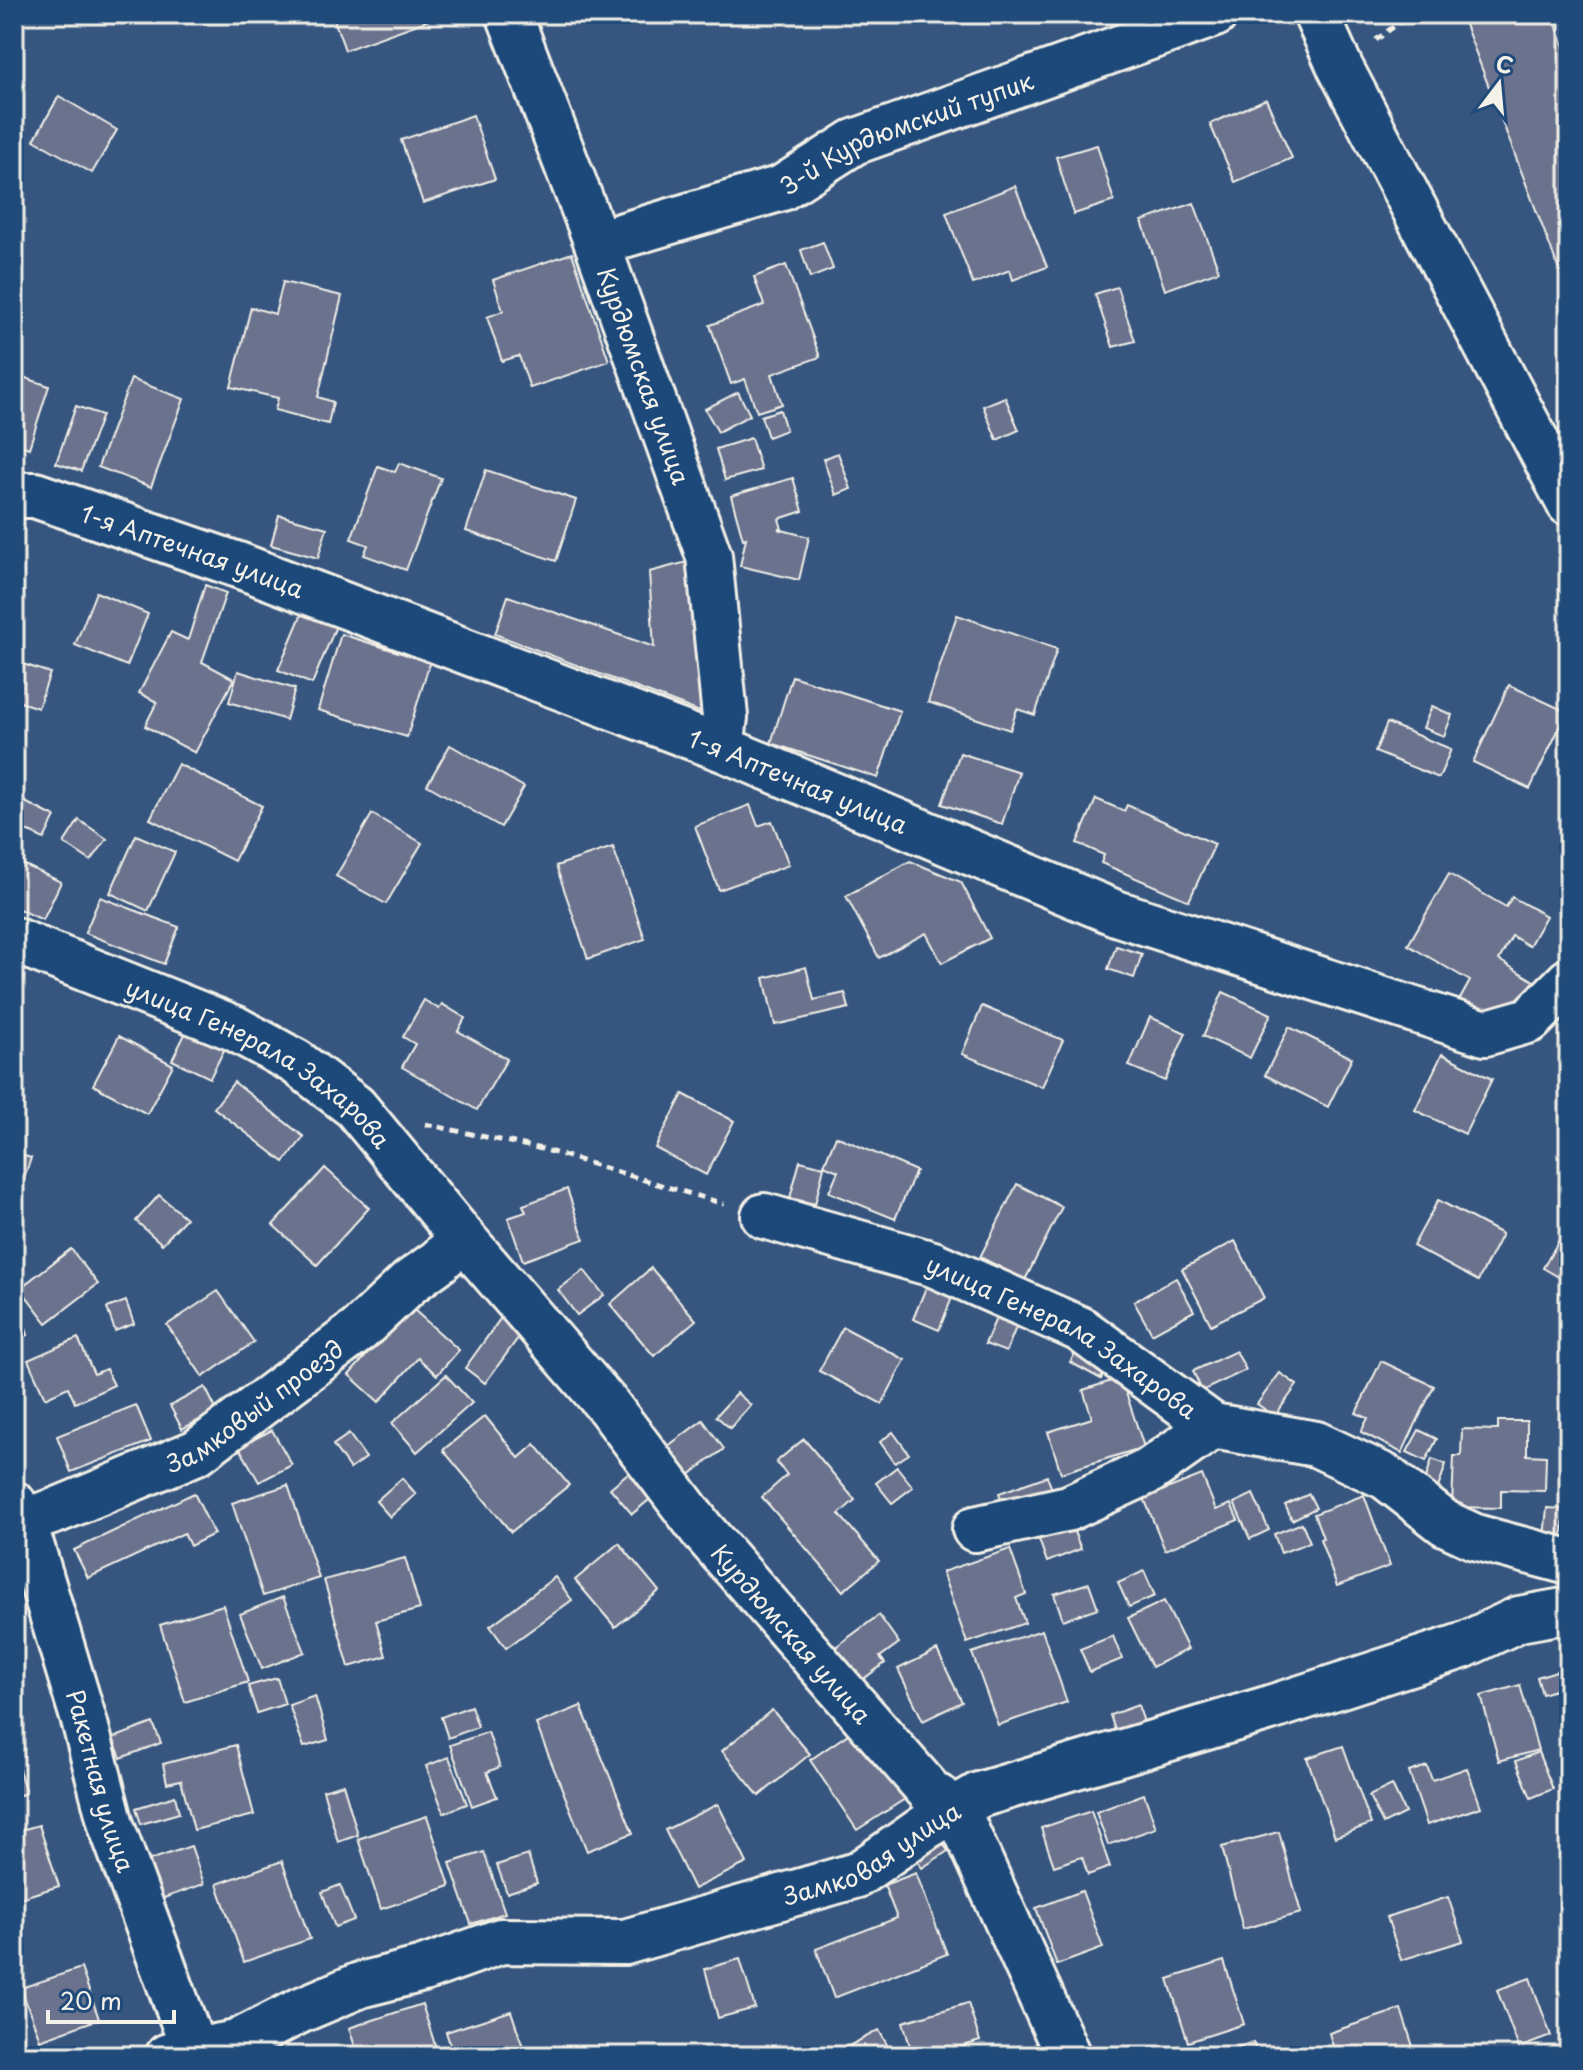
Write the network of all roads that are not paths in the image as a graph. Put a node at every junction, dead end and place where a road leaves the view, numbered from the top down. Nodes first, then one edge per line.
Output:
1 (509, 14) edge
2 (1215, 14) edge
3 (1316, 14) edge
4 (597, 243) junction
5 (14, 495) edge
6 (1569, 503) edge
7 (721, 748) junction
8 (14, 940) edge
9 (1569, 981) edge
10 (764, 1216) road end
11 (463, 1238) junction
12 (1213, 1426) junction
13 (16, 1516) edge
14 (975, 1529) dead end
15 (1569, 1562) edge
16 (1569, 1610) edge
17 (956, 1808) junction
18 (186, 2055) edge
19 (1068, 2056) edge

1 - 4 street, Курдюмская улица
2 - 4 street, 3-й Курдюмский тупик
3 - 6 street
4 - 7 street, Курдюмская улица
5 - 7 street, 1-я Аптечная улица
7 - 9 street, 1-я Аптечная улица
8 - 11 street, улица Генерала Захарова
10 - 12 street, улица Генерала Захарова
11 - 13 street, Замковый проезд
11 - 17 street, Курдюмская улица
12 - 14 street
12 - 15 street, улица Генерала Захарова
13 - 18 street, Ракетная улица
16 - 17 street, Замковая улица
17 - 18 street, Замковая улица
17 - 19 street, Курдюмская улица

